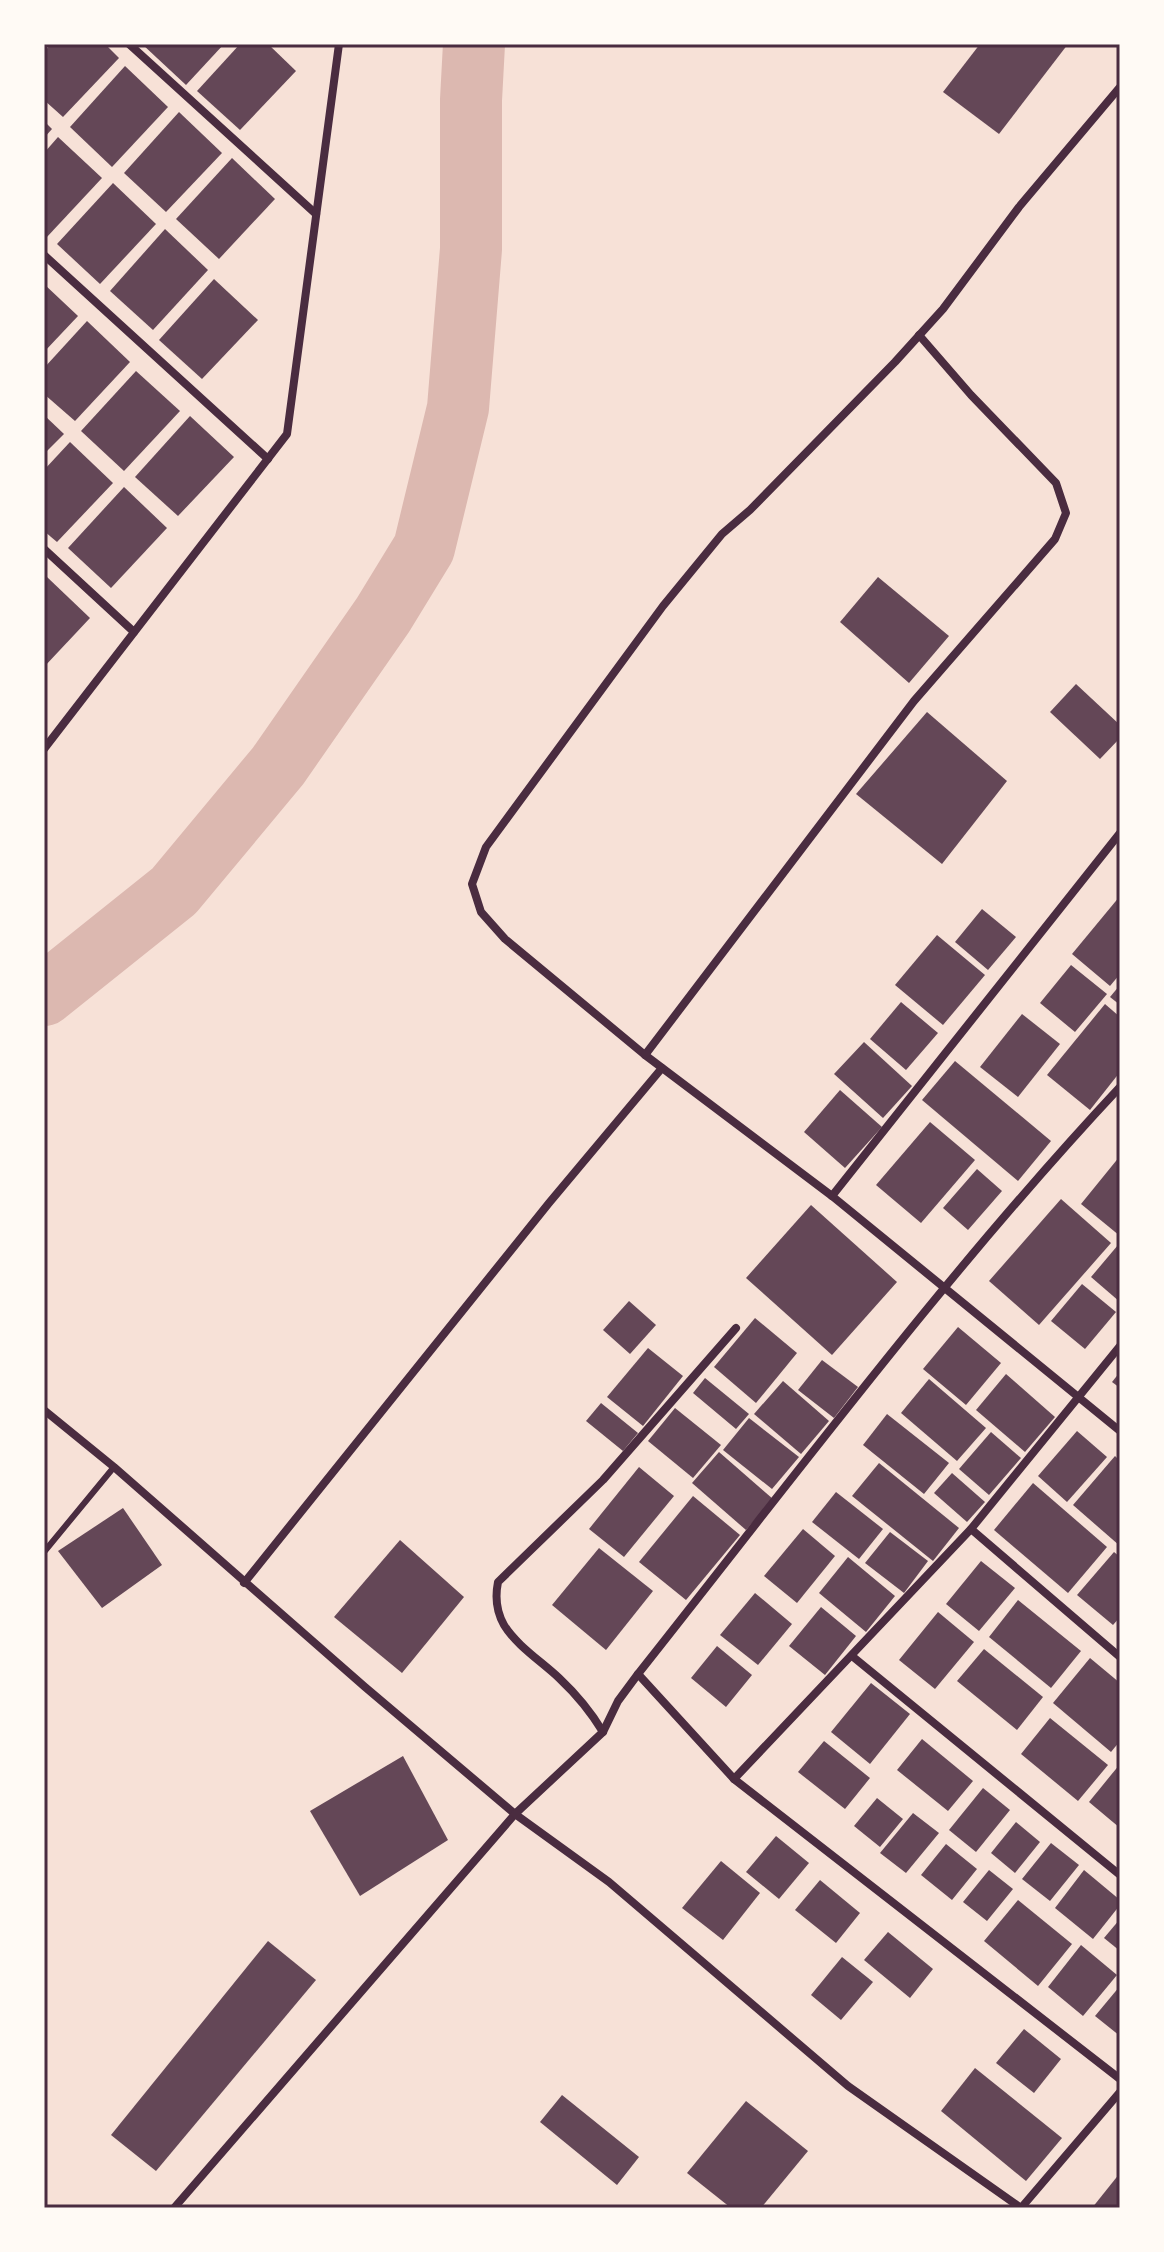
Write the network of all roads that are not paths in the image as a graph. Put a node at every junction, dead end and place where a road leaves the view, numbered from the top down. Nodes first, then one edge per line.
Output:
1 (129, 44) edge
2 (339, 44) edge
3 (1120, 87) edge
4 (316, 214) junction
5 (44, 255) edge
6 (919, 335) junction
7 (268, 459) junction
8 (44, 549) edge
9 (134, 632) junction
10 (44, 749) edge
11 (1120, 833) edge
12 (645, 1055) junction
13 (662, 1068) junction
14 (1120, 1087) edge
15 (832, 1196) junction
16 (943, 1289) junction
17 (736, 1328) dead end
18 (1120, 1346) edge
19 (1078, 1396) junction
20 (44, 1410) edge
21 (1120, 1431) edge
22 (114, 1467) junction
23 (971, 1529) junction
24 (44, 1552) edge
25 (244, 1583) junction
26 (852, 1656) junction
27 (1120, 1657) edge
28 (638, 1674) junction
29 (603, 1732) junction
30 (734, 1779) junction
31 (515, 1814) junction
32 (1120, 1875) edge
33 (1120, 2079) edge
34 (1120, 2092) edge
35 (174, 2208) edge
36 (1021, 2208) edge

1 - 4 street
2 - 4 street
3 - 6 street
4 - 7 street
5 - 7 street
6 - 12 street
6 - 12 street
7 - 9 street
8 - 9 street
9 - 10 street
11 - 15 street
12 - 13 street
13 - 15 street
13 - 25 street
14 - 16 street
15 - 16 street
16 - 19 street
16 - 28 street
17 - 29 street
18 - 19 street
19 - 21 street
19 - 23 street
20 - 22 street
22 - 24 lane
22 - 25 street
23 - 26 street
23 - 27 street
25 - 31 street
26 - 30 street
26 - 32 street
28 - 29 street
28 - 30 street
29 - 31 street
30 - 33 street
31 - 35 street
31 - 36 street
34 - 36 street

